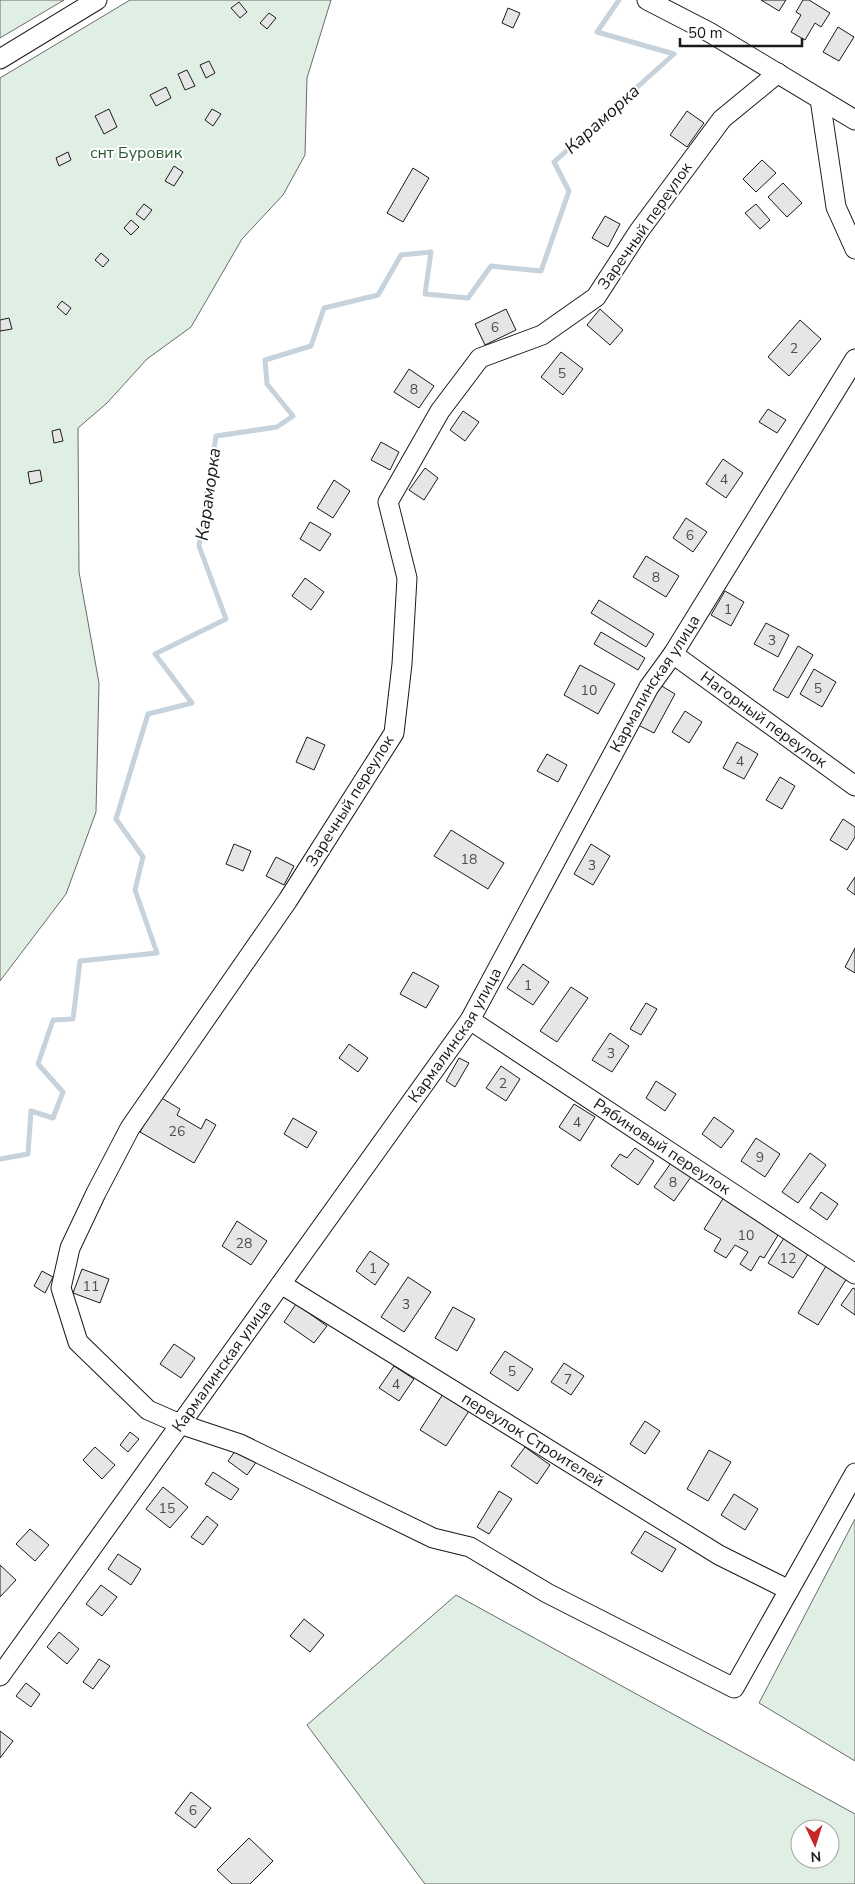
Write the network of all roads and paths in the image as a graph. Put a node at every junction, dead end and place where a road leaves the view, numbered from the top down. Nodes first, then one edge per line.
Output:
1 (97, 0) edge
2 (647, 0) edge
3 (0, 59) edge
4 (778, 73) junction
5 (820, 99) junction
6 (855, 120) edge
7 (855, 249) edge
8 (855, 359) edge
9 (672, 654) junction
10 (855, 786) edge
11 (470, 1020) junction
12 (855, 1274) edge
13 (281, 1284) junction
14 (180, 1424) junction
15 (855, 1473) edge
16 (789, 1590) junction
17 (0, 1676) edge

1 - 3 street
2 - 4 street
4 - 5 street
4 - 14 street, Заречный переулок
5 - 6 street
5 - 7 street
8 - 9 street, Кармалинская улица
9 - 10 street, Нагорный переулок
9 - 11 street, Кармалинская улица
11 - 12 street, Рябиновый переулок
11 - 13 street, Кармалинская улица
13 - 14 street, Кармалинская улица
13 - 16 street, переулок Строителей
14 - 16 street, Заречный переулок
14 - 17 street, Кармалинская улица
15 - 16 street

